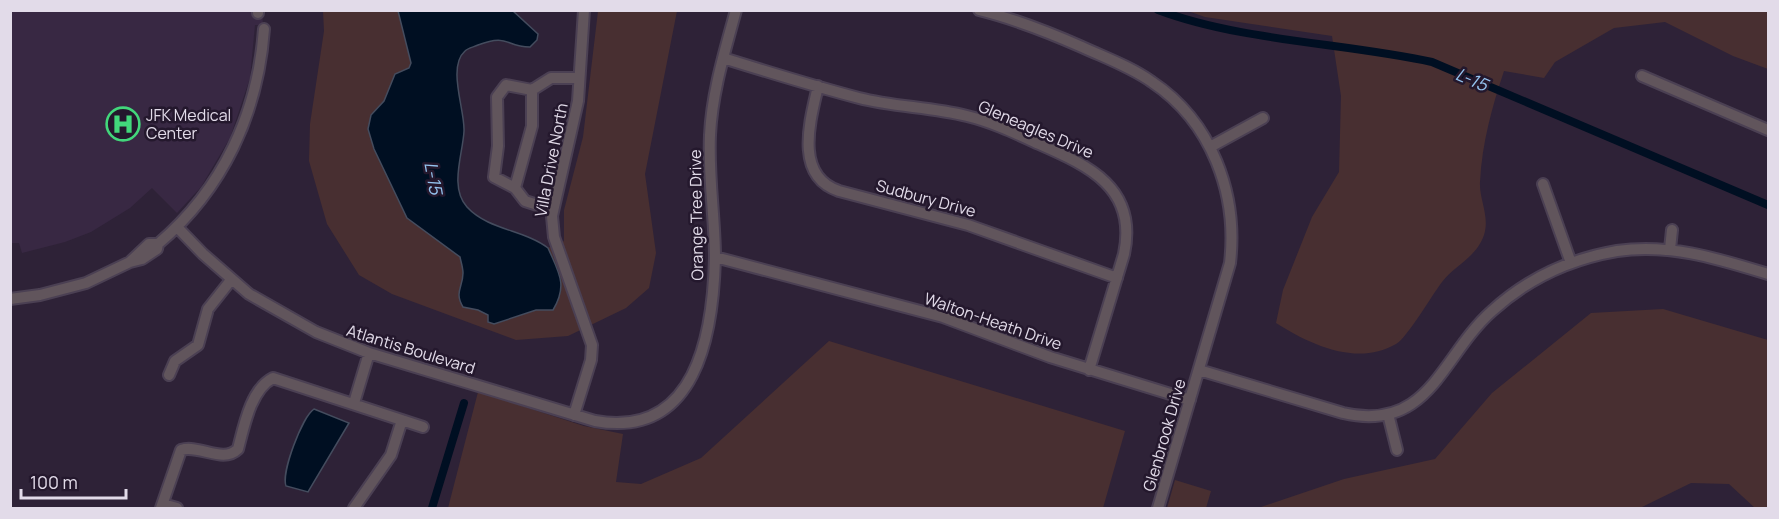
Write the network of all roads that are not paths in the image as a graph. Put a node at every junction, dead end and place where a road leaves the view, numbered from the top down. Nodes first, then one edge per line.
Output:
1 (584, 10) edge
2 (736, 10) edge
3 (979, 10) edge
4 (264, 29) dead end
5 (723, 58) junction
6 (1642, 76) dead end
7 (579, 78) junction
8 (818, 86) junction
9 (532, 90) junction
10 (1263, 118) dead end
11 (1768, 130) edge
12 (1210, 147) junction
13 (1543, 184) dead end
14 (515, 188) junction
15 (553, 210) junction
16 (177, 227) junction
17 (1672, 230) dead end
18 (1670, 249) junction
19 (715, 257) junction
20 (1571, 263) junction
21 (1768, 274) edge
22 (1117, 278) junction
23 (231, 280) junction
24 (10, 299) edge
25 (369, 352) junction
26 (1089, 370) junction
27 (1199, 370) junction
28 (170, 375) dead end
29 (1190, 400) junction
30 (354, 403) junction
31 (666, 408) joint
32 (1388, 414) junction
33 (574, 415) junction
34 (402, 420) junction
35 (423, 427) dead end
36 (1396, 450) dead end
37 (162, 506) edge
38 (177, 508) edge
39 (354, 508) edge
40 (1158, 508) edge

1 - 7 street, Villa Drive North
2 - 5 street, Orange Tree Drive
3 - 12 street, Glenbrook Drive
4 - 16 street
5 - 8 street, Gleneagles Drive
5 - 19 street, Orange Tree Drive
6 - 11 street
7 - 9 street
7 - 15 street, Villa Drive North
8 - 22 street, Gleneagles Drive
8 - 22 street, Sudbury Drive
9 - 14 street
9 - 14 street
10 - 12 street
12 - 27 street, Glenbrook Drive
13 - 20 street
14 - 15 street
15 - 33 street, Villa Drive North
16 - 23 street, Atlantis Boulevard
16 - 24 street
17 - 18 street
18 - 20 street
18 - 21 street
19 - 26 street, Walton-Heath Drive
19 - 31 street, Orange Tree Drive
20 - 32 street
22 - 26 street, Gleneagles Drive
23 - 25 street, Atlantis Boulevard
23 - 28 street
25 - 30 street
25 - 33 street, Atlantis Boulevard
26 - 29 street, Walton-Heath Drive
27 - 29 street, Glenbrook Drive
27 - 32 street
29 - 40 street, Glenbrook Drive
30 - 34 street
30 - 37 street
31 - 33 street, Atlantis Boulevard
32 - 36 street
34 - 35 street
34 - 39 street
37 - 38 street

